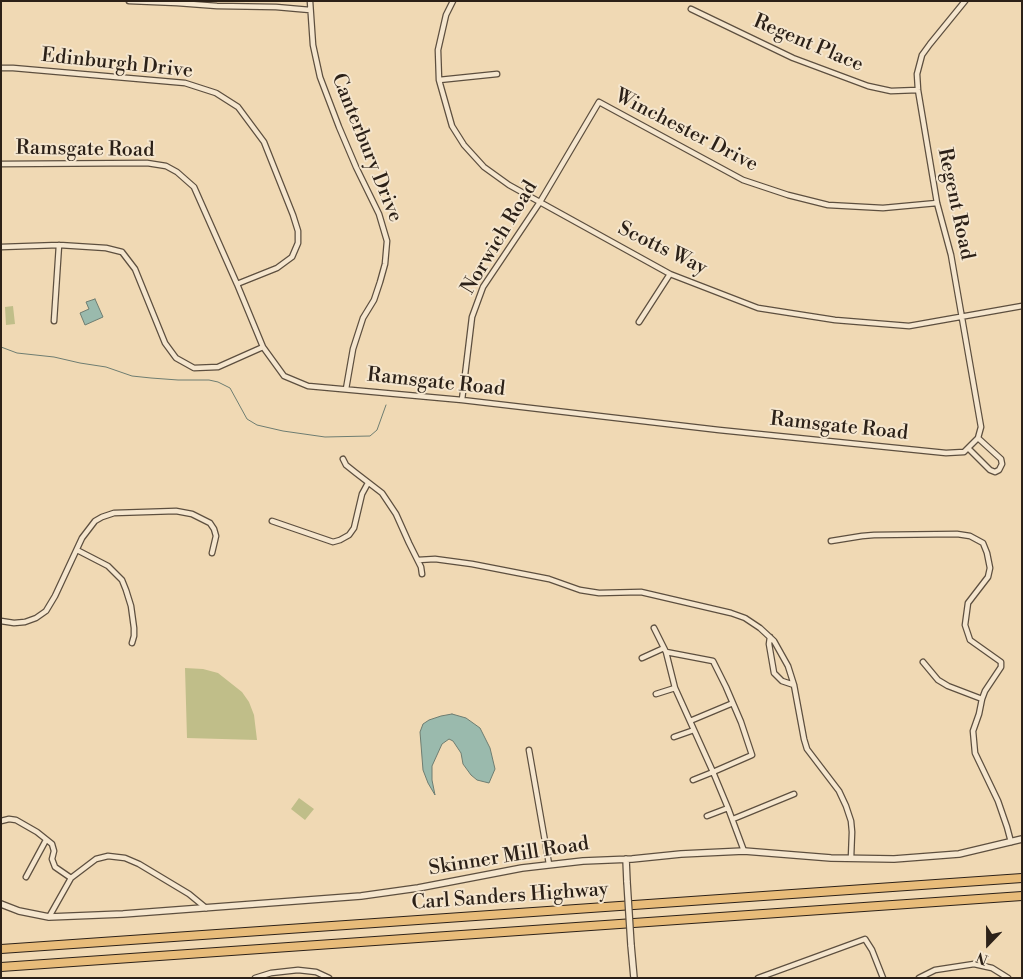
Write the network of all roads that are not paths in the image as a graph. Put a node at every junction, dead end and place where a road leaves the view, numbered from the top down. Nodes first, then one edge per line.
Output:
1 (129, 1) edge
2 (310, 1) edge
3 (453, 1) edge
4 (965, 1) edge
5 (691, 8) dead end
6 (310, 10) junction
7 (1, 68) edge
8 (497, 74) dead end
9 (439, 80) junction
10 (918, 90) junction
11 (599, 102) joint
12 (1, 164) edge
13 (540, 202) junction
14 (937, 203) junction
15 (59, 245) junction
16 (1, 247) edge
17 (670, 274) junction
18 (237, 284) junction
19 (1022, 306) edge
20 (962, 316) junction
21 (54, 321) dead end
22 (640, 322) dead end
23 (263, 347) junction
24 (346, 389) junction
25 (462, 400) junction
26 (978, 438) junction
27 (968, 448) junction
28 (343, 459) dead end
29 (368, 483) junction
30 (272, 521) dead end
31 (831, 541) dead end
32 (77, 550) junction
33 (212, 553) dead end
34 (418, 560) junction
35 (422, 574) dead end
36 (1, 621) edge
37 (654, 628) dead end
38 (770, 637) junction
39 (132, 643) dead end
40 (665, 650) junction
41 (642, 658) dead end
42 (923, 662) dead end
43 (794, 686) junction
44 (675, 688) junction
45 (656, 694) dead end
46 (982, 699) junction
47 (733, 703) junction
48 (690, 721) junction
49 (694, 730) junction
50 (674, 737) dead end
51 (530, 750) dead end
52 (713, 772) junction
53 (693, 780) dead end
54 (794, 794) dead end
55 (728, 808) junction
56 (707, 816) dead end
57 (733, 819) junction
58 (1, 821) edge
59 (1022, 839) edge
60 (46, 840) junction
61 (1011, 842) junction
62 (744, 851) junction
63 (851, 858) junction
64 (626, 859) junction
65 (549, 864) junction
66 (26, 877) dead end
67 (71, 878) junction
68 (1022, 878) edge
69 (1022, 896) edge
70 (1, 904) edge
71 (207, 908) junction
72 (49, 917) junction
73 (1, 949) edge
74 (1, 967) edge
75 (255, 978) edge
76 (329, 978) edge
77 (634, 978) edge
78 (758, 978) edge
79 (883, 978) edge
80 (919, 978) edge
81 (1008, 978) edge

1 - 6 street
2 - 6 street, Canterbury Drive
3 - 9 street, Scotts Way
4 - 10 street, Regent Road
5 - 10 street, Regent Place
6 - 24 street, Canterbury Drive
7 - 18 street, Edinburgh Drive
8 - 9 street
9 - 13 street, Scotts Way
10 - 14 street, Regent Road
11 - 13 street, Norwich Road
11 - 14 street, Winchester Drive
12 - 18 street, Ramsgate Road
13 - 17 street, Scotts Way
13 - 25 street, Norwich Road
14 - 20 street, Regent Road
15 - 16 street
15 - 21 street
15 - 23 street
17 - 20 street, Scotts Way
17 - 22 street
18 - 23 street, Ramsgate Road
19 - 20 street, Scotts Way
20 - 26 street, Regent Road
23 - 24 street, Ramsgate Road
24 - 25 street, Ramsgate Road
25 - 27 street, Ramsgate Road
26 - 27 street
26 - 27 street
28 - 29 street
29 - 30 street
29 - 34 street
31 - 46 street
32 - 33 street
32 - 36 street
32 - 39 street
34 - 35 street
34 - 38 street
37 - 40 street
38 - 43 street
38 - 43 street
40 - 41 street
40 - 44 street
40 - 47 street
42 - 46 street
43 - 63 street
44 - 45 street
44 - 48 street
46 - 61 street
47 - 48 street
47 - 52 street
48 - 49 street
49 - 50 street
49 - 52 street
51 - 65 street
52 - 53 street
52 - 55 street
54 - 57 street
55 - 56 street
55 - 57 street
57 - 62 street
58 - 60 street
59 - 61 street, Skinner Mill Road
60 - 66 street
60 - 67 street
61 - 63 street, Skinner Mill Road
62 - 63 street, Skinner Mill Road
62 - 64 street, Skinner Mill Road
64 - 65 street, Skinner Mill Road
64 - 77 street, bridge
65 - 71 street, Skinner Mill Road
67 - 71 street
67 - 72 street
68 - 73 highway, Carl Sanders Highway
69 - 74 highway, Carl Sanders Highway
70 - 72 street, Skinner Mill Road
71 - 72 street, Skinner Mill Road
75 - 76 street
78 - 79 street
80 - 81 street

